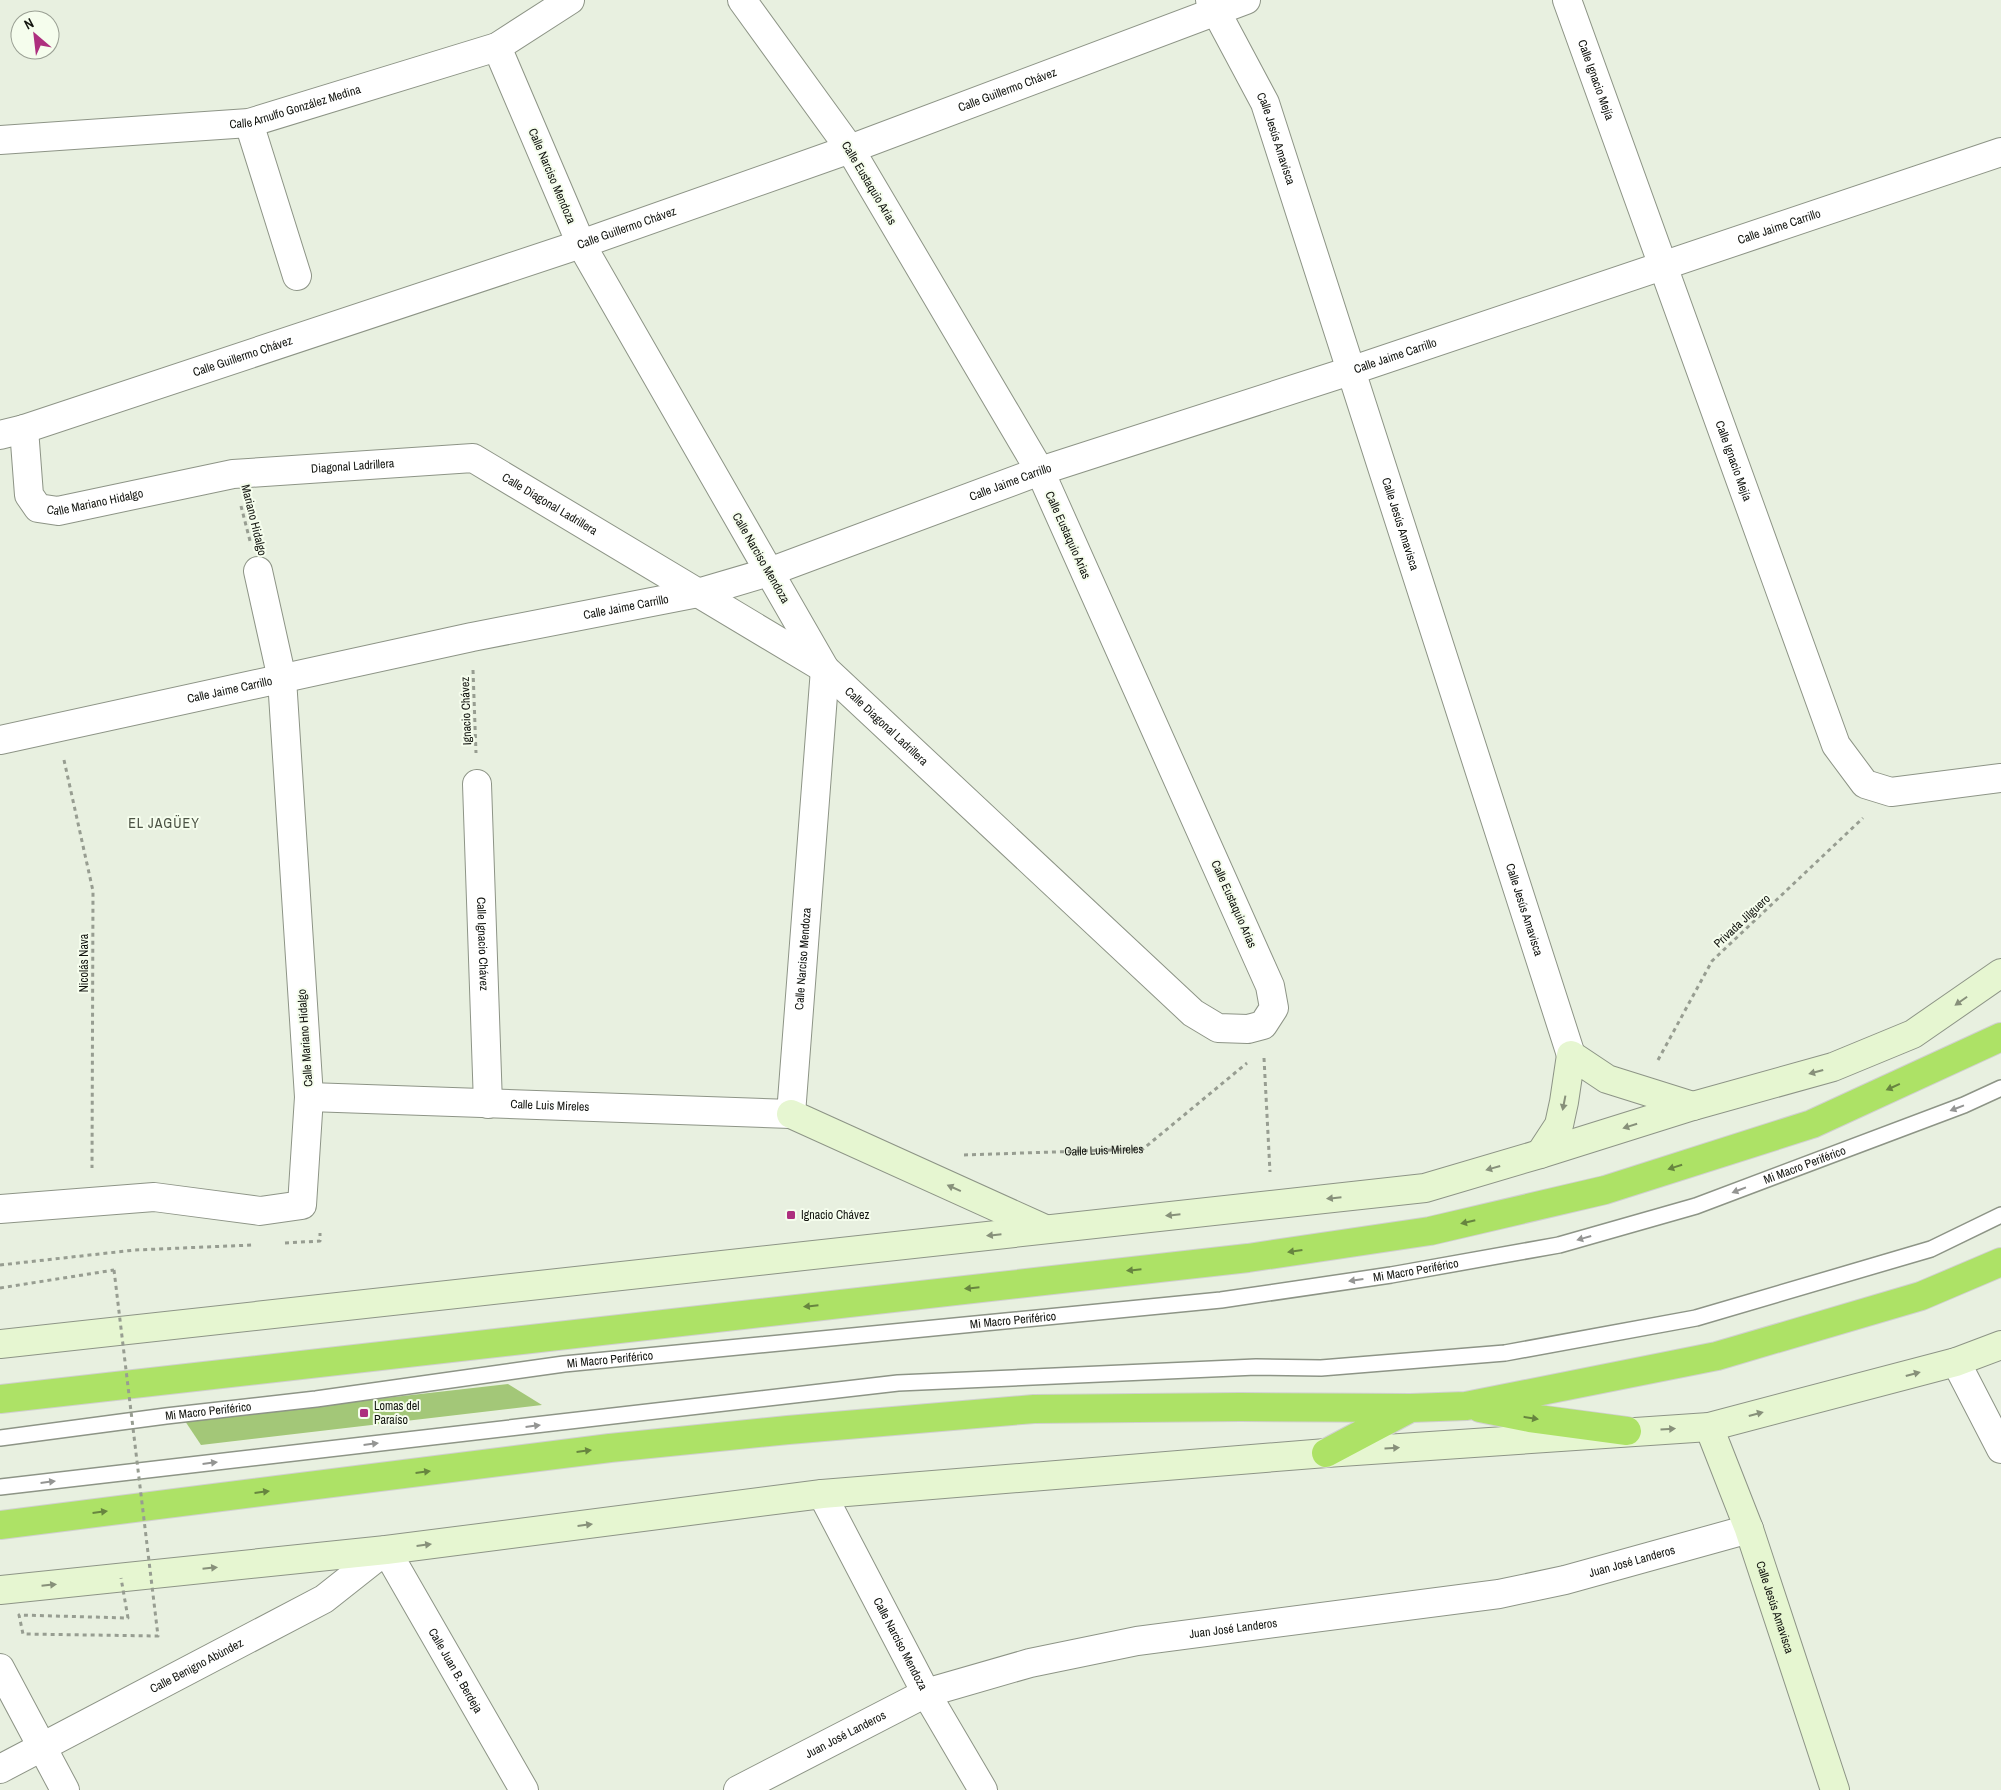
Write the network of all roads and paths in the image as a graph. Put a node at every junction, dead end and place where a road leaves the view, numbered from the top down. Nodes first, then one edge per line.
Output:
1 (570, 0) edge
2 (742, 0) edge
3 (1246, 0) edge
4 (1567, 0) edge
5 (1213, 5) edge
6 (497, 47) junction
7 (249, 123) junction
8 (0, 140) edge
9 (850, 149) junction
10 (2001, 152) edge
11 (581, 244) junction
12 (1663, 265) junction
13 (297, 276) dead end
14 (1350, 371) junction
15 (12, 432) edge
16 (473, 458) joint
17 (1040, 471) junction
18 (233, 474) junction
19 (258, 571) joint
20 (769, 572) junction
21 (698, 593) junction
22 (472, 637) junction
23 (826, 669) junction
24 (282, 679) junction
25 (57, 728) junction
26 (0, 740) edge
27 (2001, 778) edge
28 (477, 784) joint
29 (1891, 792) junction
30 (2001, 973) edge
31 (1262, 1025) junction
32 (2001, 1037) edge
33 (1571, 1055) junction
34 (2001, 1088) edge
35 (1641, 1091) junction
36 (309, 1097) junction
37 (488, 1104) junction
38 (1693, 1106) junction
39 (791, 1114) junction
40 (1540, 1154) junction
41 (955, 1155) dead end
42 (1270, 1175) dead end
43 (92, 1203) junction
44 (302, 1206) junction
45 (0, 1209) edge
46 (2001, 1215) edge
47 (1046, 1229) junction
48 (281, 1244) dead end
49 (262, 1245) dead end
50 (2001, 1262) edge
51 (0, 1265) edge
52 (0, 1288) edge
53 (0, 1344) edge
54 (2001, 1345) edge
55 (1956, 1362) junction
56 (0, 1399) edge
57 (1466, 1406) junction
58 (1410, 1408) junction
59 (1709, 1427) junction
60 (1627, 1431) junction
61 (0, 1438) edge
62 (2001, 1449) edge
63 (1326, 1453) junction
64 (0, 1487) edge
65 (822, 1494) junction
66 (0, 1525) edge
67 (1750, 1529) junction
68 (386, 1550) junction
69 (121, 1578) junction
70 (0, 1590) edge
71 (0, 1668) edge
72 (926, 1693) junction
73 (41, 1747) junction
74 (0, 1769) edge
75 (65, 1790) edge
76 (524, 1790) edge
77 (738, 1790) edge
78 (983, 1790) edge
79 (1835, 1790) edge

1 - 6 street, Calle Arnulfo González Medina
2 - 9 street, Calle Eustaquio Arias
3 - 5 street, Calle Guillermo Chávez
4 - 12 street, Calle Ignacio Mejía
5 - 9 street, Calle Guillermo Chávez
5 - 14 street, Calle Jesús Amavisca
6 - 7 street, Calle Arnulfo González Medina
6 - 11 street, Calle Narciso Mendoza
7 - 8 street, Calle Arnulfo González Medina
7 - 13 street
9 - 11 street, Calle Guillermo Chávez
9 - 17 street, Calle Eustaquio Arias
10 - 12 street, Calle Jaime Carrillo
11 - 15 street, Calle Guillermo Chávez
11 - 20 street, Calle Narciso Mendoza
12 - 14 street, Calle Jaime Carrillo
12 - 29 street, Calle Ignacio Mejía
14 - 17 street, Calle Jaime Carrillo
14 - 33 street, Calle Jesús Amavisca
15 - 18 street, Calle Mariano Hidalgo
16 - 18 street, Diagonal Ladrillera
16 - 21 street, Calle Diagonal Ladrillera
17 - 20 street, Calle Jaime Carrillo
17 - 31 street, Calle Eustaquio Arias
18 - 19 path, Mariano Hidalgo
19 - 24 street, Calle Mariano Hidalgo
20 - 21 street, Calle Jaime Carrillo
20 - 23 street, Calle Narciso Mendoza
21 - 22 street, Calle Jaime Carrillo
21 - 23 street, Calle Diagonal Ladrillera
22 - 24 street, Calle Jaime Carrillo
22 - 28 path, Ignacio Chávez
23 - 31 street, Calle Diagonal Ladrillera
23 - 39 street, Calle Narciso Mendoza
24 - 25 street, Calle Jaime Carrillo
24 - 36 street, Calle Mariano Hidalgo
25 - 26 street, Calle Jaime Carrillo
25 - 43 path, Nicolás Nava
27 - 29 street, Calle Ignacio Mejía
28 - 37 street, Calle Ignacio Chávez
29 - 35 path, Privada Jilguero
30 -> 38 street
31 - 41 path, Calle Luis Mireles
31 - 42 path
32 -> 56 highway
33 - 35 street
33 -> 40 street
34 -> 61 lane, Mi Macro Periférico
35 - 38 street
36 - 37 street, Calle Luis Mireles
36 - 44 street, Calle Mariano Hidalgo
37 - 39 street, Calle Luis Mireles
38 -> 40 street
47 -> 39 street
40 -> 47 street
43 - 44 street
43 - 45 street
44 - 48 path
64 -> 46 lane
47 -> 53 street
49 - 51 path
50 - 57 highway
52 - 69 path, bridge
54 - 55 street
59 -> 55 street
55 - 62 street
57 - 58 highway
57 -> 60 highway
58 - 63 highway
66 -> 58 highway
60 -> 59 street
59 - 67 street, Calle Jesús Amavisca
63 -> 60 street
63 - 65 street
68 -> 65 street
65 - 72 street, Calle Narciso Mendoza
67 - 72 street, Juan José Landeros
67 - 79 street, Calle Jesús Amavisca
69 -> 68 street
68 - 73 street, Calle Benigno Abùndez
68 - 76 street, Calle Juan B. Berdeja
70 -> 69 street
71 - 73 street
72 - 77 street, Juan José Landeros
72 - 78 street, Calle Narciso Mendoza
73 - 74 street, Calle Benigno Abùndez
73 - 75 street

